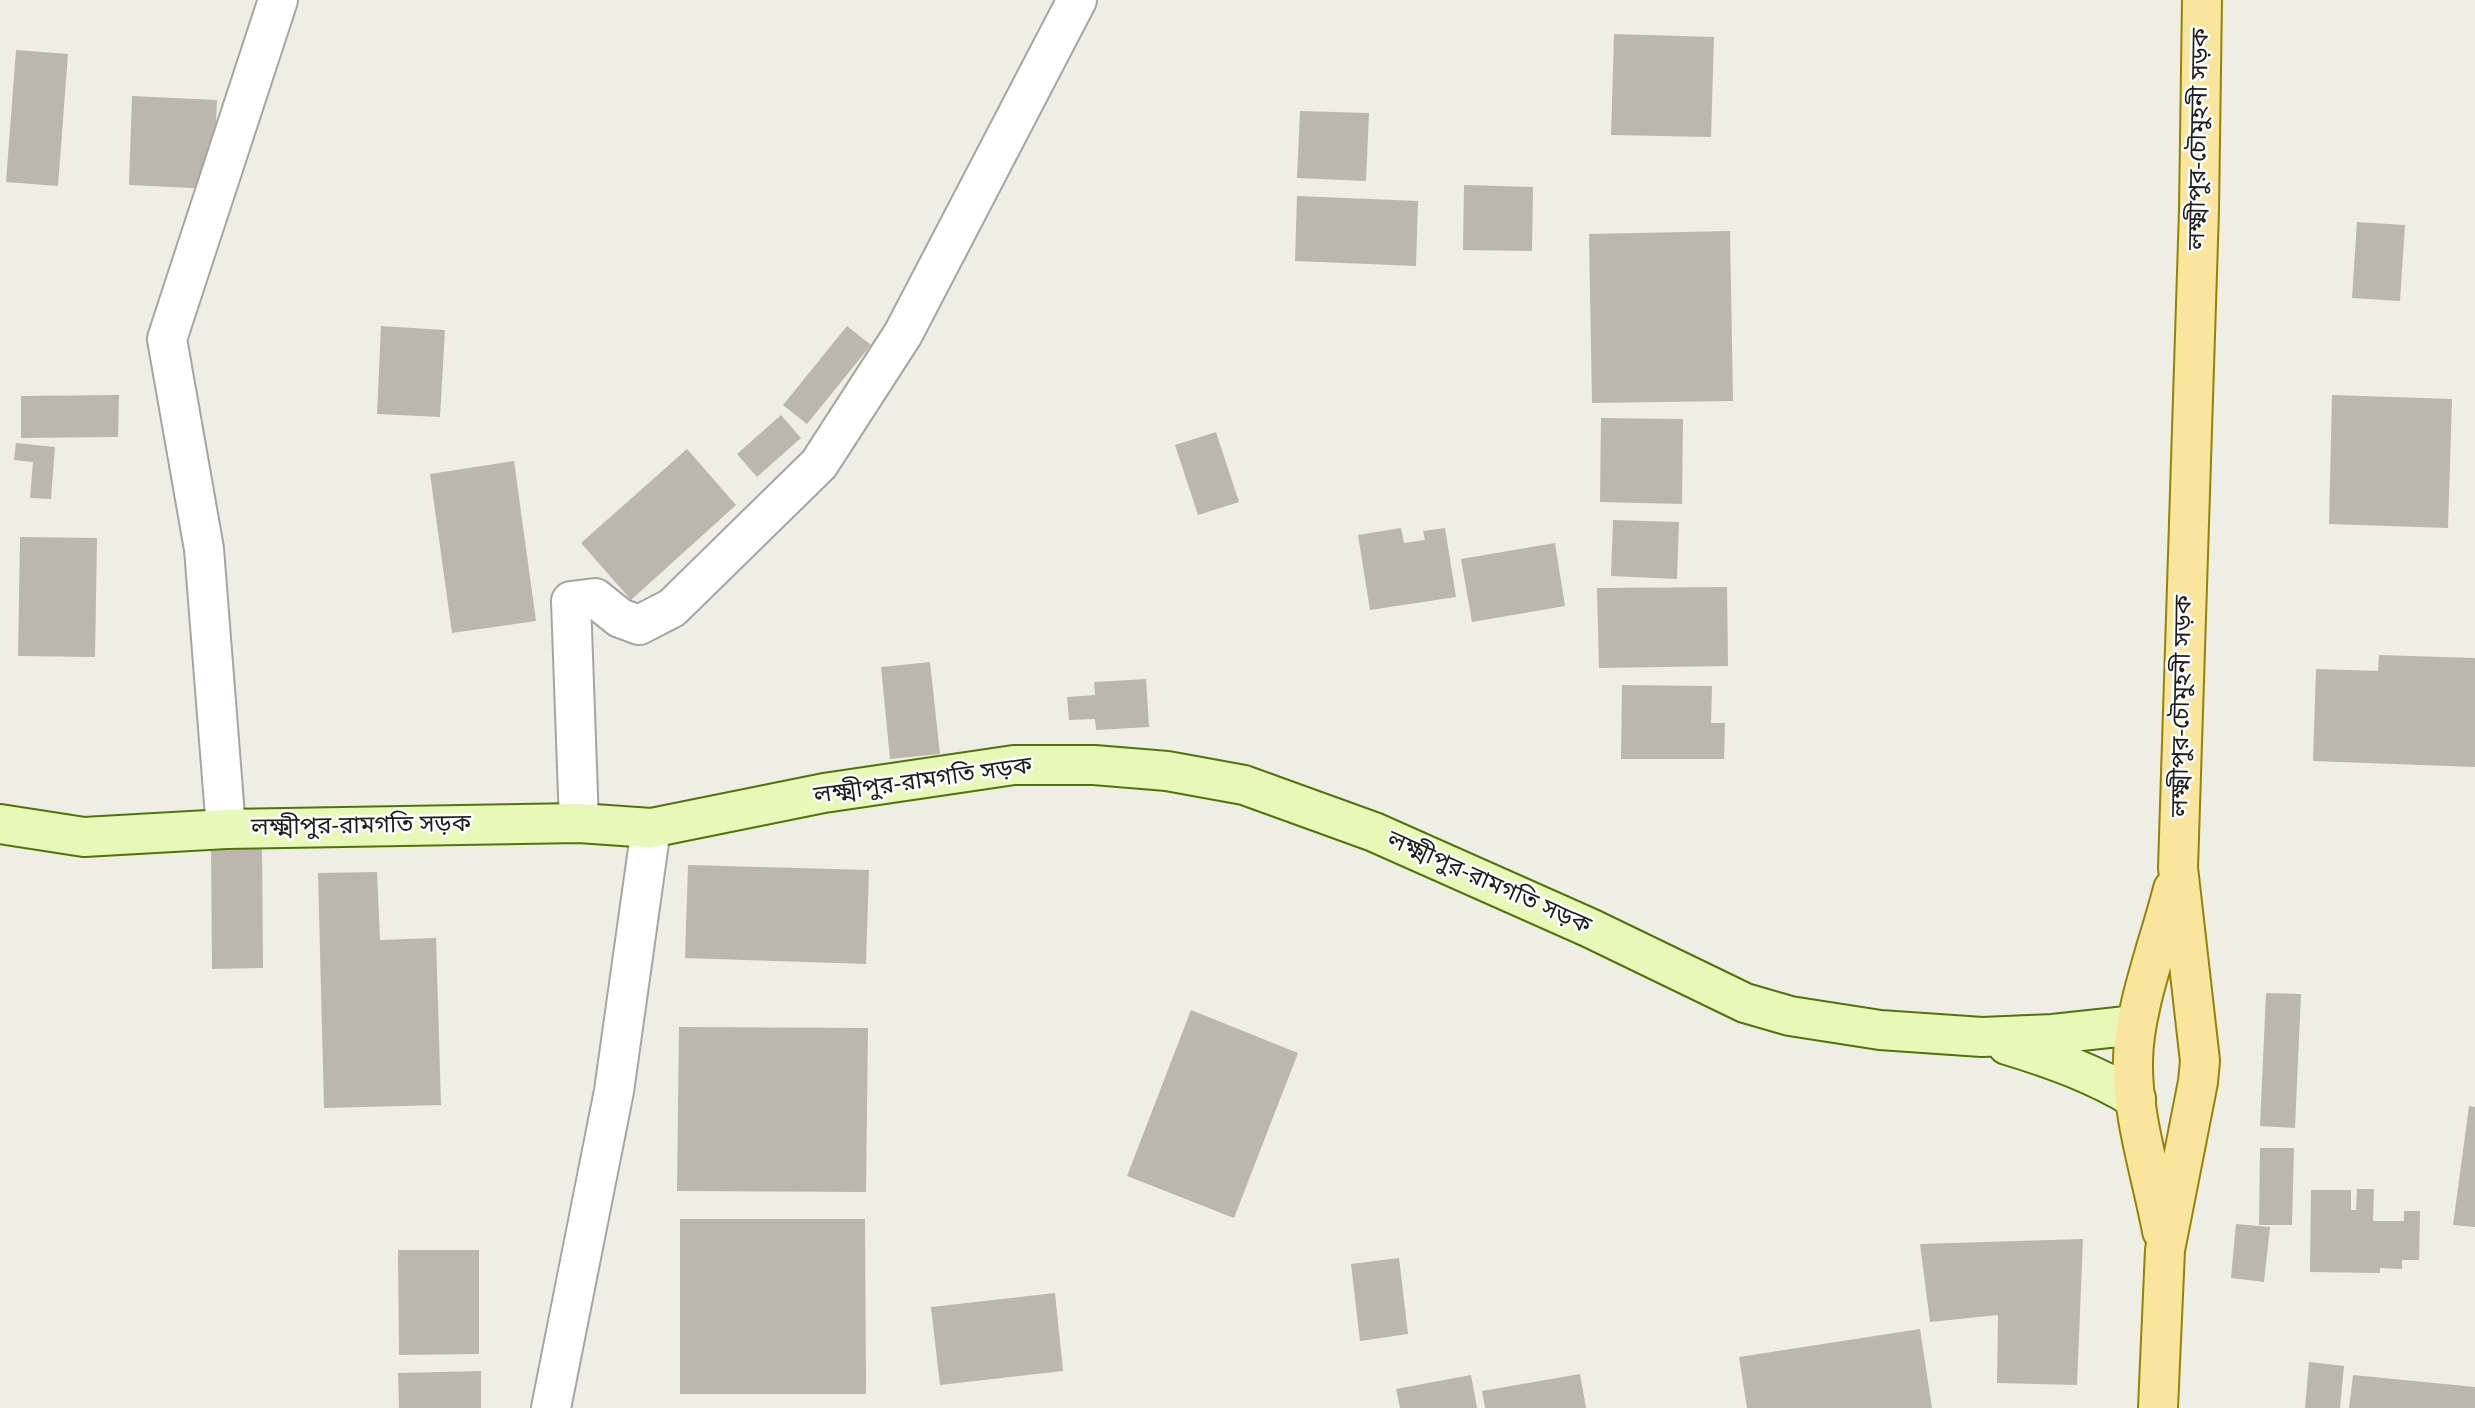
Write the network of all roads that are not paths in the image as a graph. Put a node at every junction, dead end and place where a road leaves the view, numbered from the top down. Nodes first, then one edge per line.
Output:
1 (278, 0) edge
2 (1077, 0) edge
3 (2202, 0) edge
4 (579, 823) junction
5 (0, 824) edge
6 (651, 828) junction
7 (226, 829) junction
8 (2178, 868) junction
9 (2136, 1025) junction
10 (2198, 1034) junction
11 (1982, 1037) junction
12 (2136, 1099) junction
13 (2194, 1102) junction
14 (2165, 1250) junction
15 (551, 1408) edge
16 (2158, 1408) edge

1 - 7 street
2 - 4 street
3 - 8 main road, লক্ষ্মীপুর-চৌমুহনী সড়ক
4 - 6 main road, লক্ষ্মীপুর-রামগতি সড়ক
4 - 7 main road, লক্ষ্মীপুর-রামগতি সড়ক
5 - 7 main road, লক্ষ্মীপুর-রামগতি সড়ক
6 - 11 main road, লক্ষ্মীপুর-রামগতি সড়ক
6 - 15 street
8 - 9 main road
8 - 10 main road, লক্ষ্মীপুর-চৌমুহনী সড়ক
9 - 10 main road
9 - 11 main road, লক্ষ্মীপুর-রামগতি সড়ক
9 - 12 main road
10 - 13 main road, লক্ষ্মীপুর-চৌমুহনী সড়ক
11 - 12 main road
12 - 13 main road
12 - 14 main road
13 - 14 main road, লক্ষ্মীপুর-চৌমুহনী সড়ক
14 - 16 main road, লক্ষ্মীপুর-চৌমুহনী সড়ক

